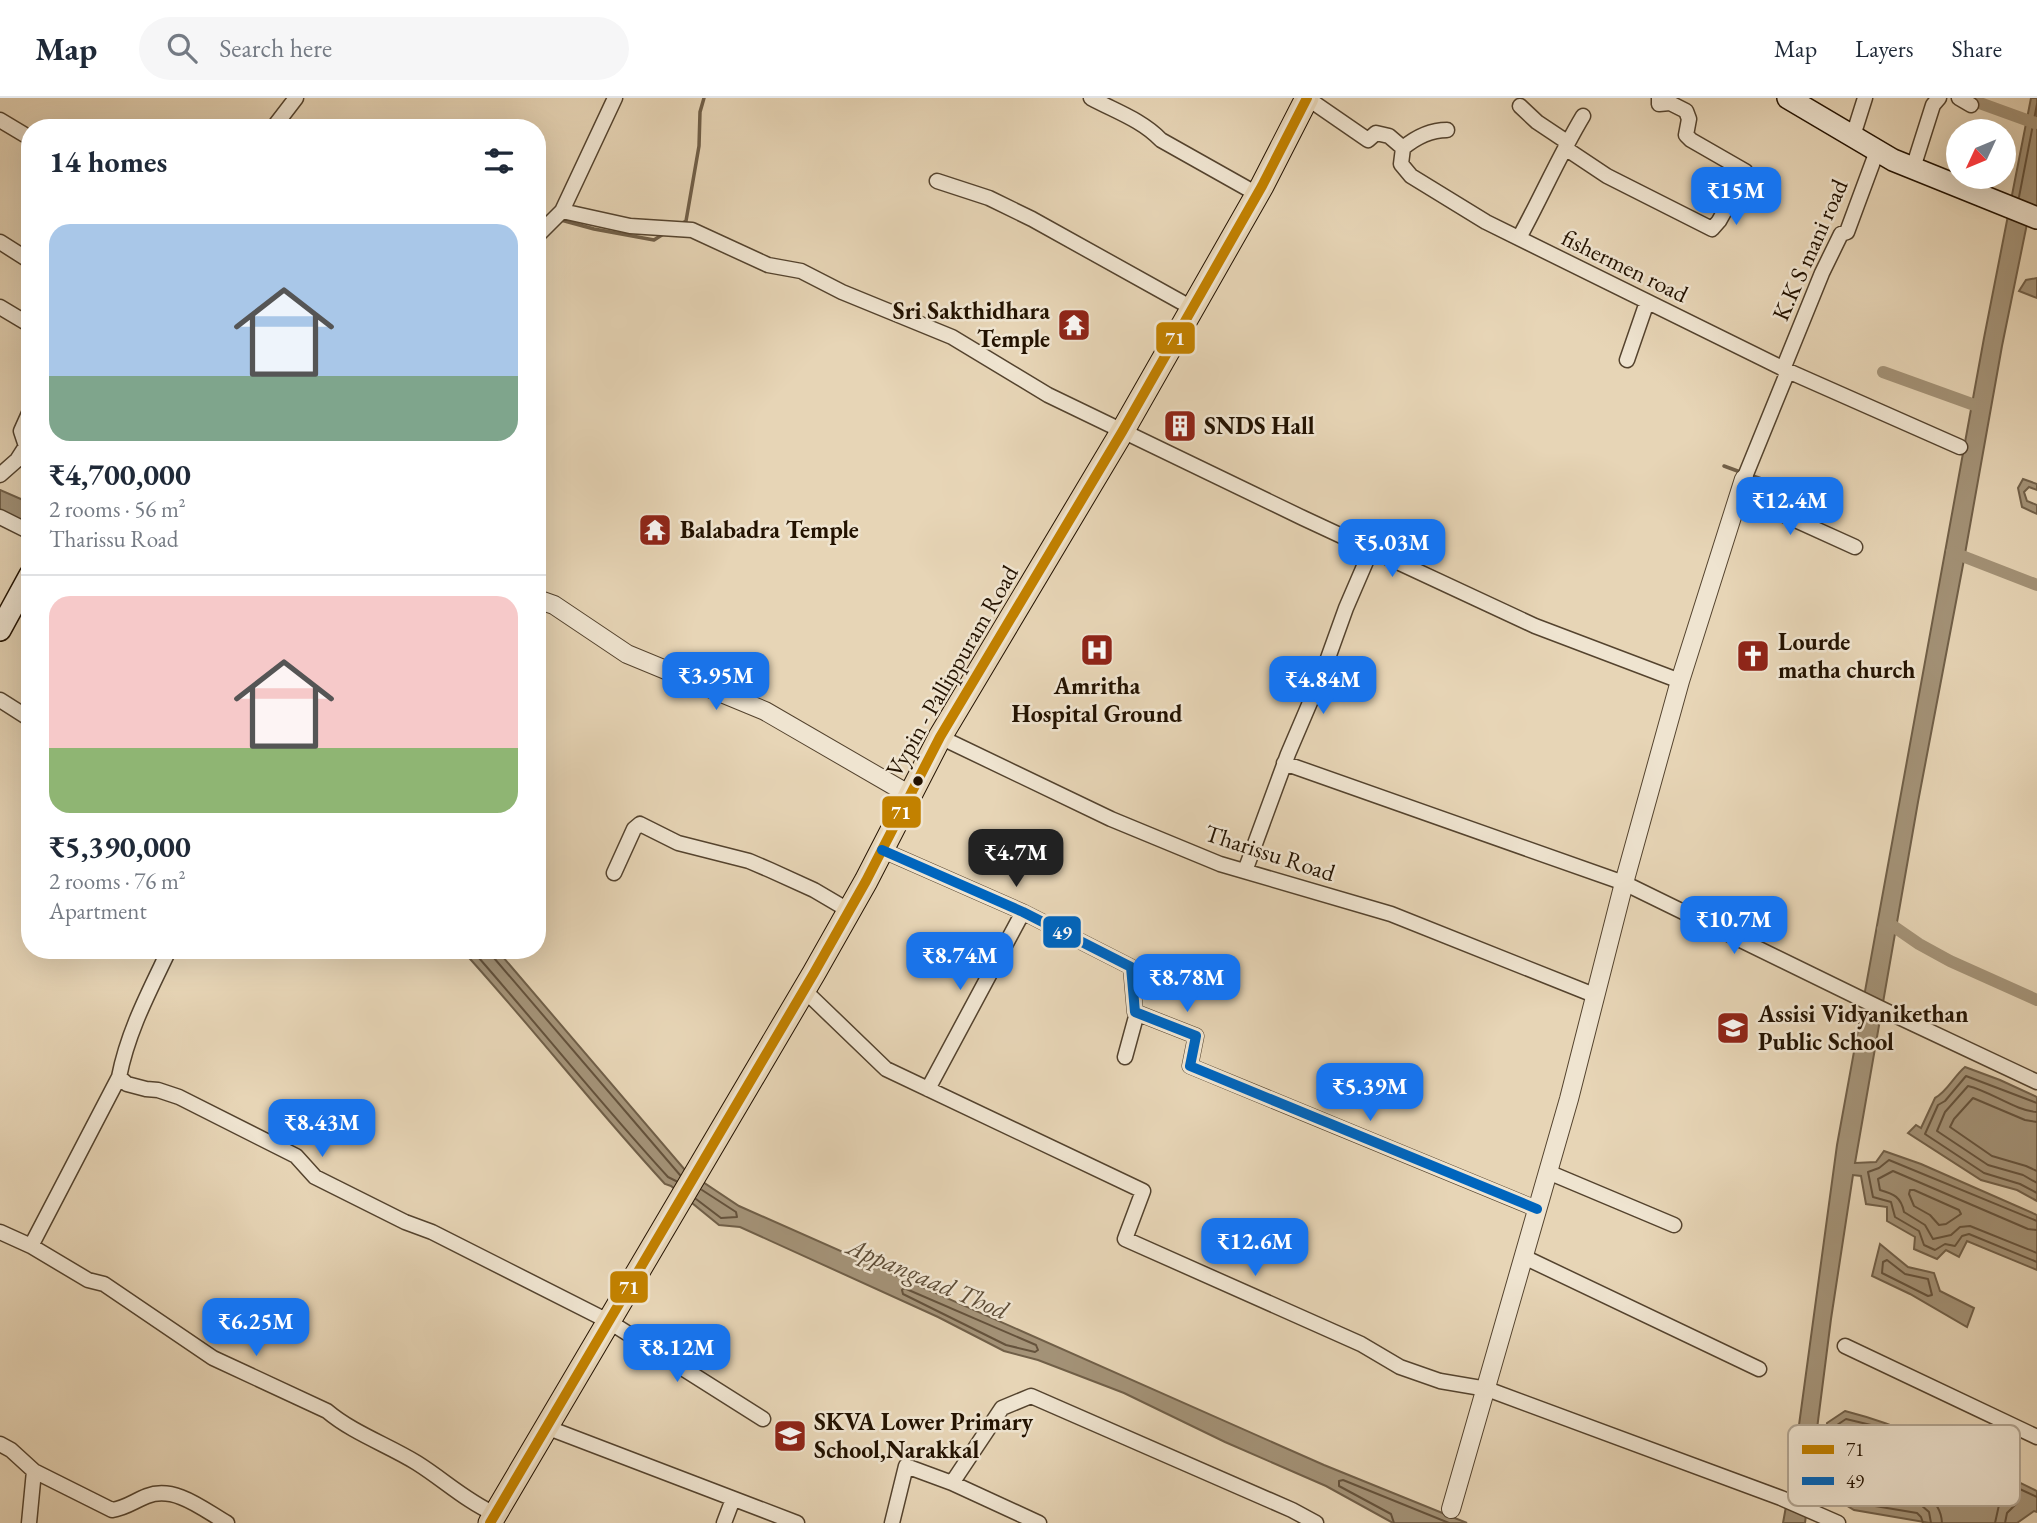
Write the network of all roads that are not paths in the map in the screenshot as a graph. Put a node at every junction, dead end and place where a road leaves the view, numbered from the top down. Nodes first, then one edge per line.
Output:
1 (296, 98) edge
2 (615, 98) edge
3 (1091, 98) edge
4 (1307, 98) edge
5 (1658, 98) edge
6 (1788, 98) edge
7 (1865, 98) edge
8 (1939, 98) edge
9 (1520, 106) dead end
10 (1583, 116) dead end
11 (280, 119) edge
12 (0, 120) edge
13 (1447, 130) dead end
14 (21, 133) edge
15 (1853, 136) junction
16 (1566, 145) junction
17 (1403, 148) junction
18 (1877, 151) junction
19 (1913, 168) junction
20 (937, 181) dead end
21 (1257, 194) junction
22 (562, 211) junction
23 (2036, 218) edge
24 (546, 227) edge
25 (1519, 239) junction
26 (0, 242) edge
27 (21, 255) edge
28 (1647, 302) junction
29 (0, 307) edge
30 (1192, 308) junction
31 (21, 320) edge
32 (1628, 360) dead end
33 (1786, 370) junction
34 (1122, 432) junction
35 (1960, 447) dead end
36 (21, 454) edge
37 (0, 475) edge
38 (1744, 481) junction
39 (0, 517) edge
40 (21, 528) edge
41 (1855, 547) dead end
42 (1371, 550) junction
43 (21, 592) edge
44 (546, 602) edge
45 (0, 630) edge
46 (1680, 681) junction
47 (0, 700) edge
48 (21, 713) edge
49 (940, 737) junction
50 (1284, 763) junction
51 (910, 795) junction
52 (882, 850) junction
53 (1245, 871) junction
54 (614, 873) dead end
55 (1624, 883) junction
56 (848, 910) junction
57 (1023, 912) junction
58 (165, 959) edge
59 (803, 989) junction
60 (1594, 995) junction
61 (1135, 1012) junction
62 (1125, 1057) dead end
63 (119, 1077) junction
64 (2037, 1082) edge
65 (928, 1089) junction
66 (1548, 1172) junction
67 (1537, 1209) junction
68 (1674, 1226) dead end
69 (0, 1232) edge
70 (30, 1246) junction
71 (1524, 1257) junction
72 (608, 1321) junction
73 (1845, 1346) dead end
74 (1759, 1369) dead end
75 (1487, 1389) junction
76 (763, 1419) dead end
77 (2012, 1425) edge
78 (546, 1427) junction
79 (2020, 1429) edge
80 (2037, 1437) edge
81 (0, 1444) edge
82 (34, 1471) junction
83 (952, 1483) junction
84 (733, 1499) junction
85 (1788, 1501) edge
86 (1800, 1506) edge
87 (1449, 1516) edge
88 (492, 1519) edge
89 (29, 1523) edge
90 (227, 1523) edge
91 (724, 1523) edge
92 (797, 1523) edge
93 (892, 1523) edge
94 (1039, 1523) edge
95 (1316, 1523) edge
96 (1838, 1523) edge

1 - 11 street
2 - 22 street
3 - 21 street
4 - 17 street
4 - 21 main road, Vypin - Pallippuram Road
5 - 16 street
6 - 15 main road
7 - 15 street
8 - 19 street
9 - 16 street
10 - 16 street
12 - 14 street
13 - 17 street
15 - 18 main road
16 - 25 street
17 - 25 street, fishermen road
18 - 19 main road
18 - 33 street, K.K S mani road
19 - 23 main road
20 - 30 street
21 - 30 main road, Vypin - Pallippuram Road
22 - 24 street
22 - 34 street
25 - 28 street, fishermen road
26 - 27 street
28 - 32 street
28 - 33 street, fishermen road
29 - 31 street
30 - 34 main road, Vypin - Pallippuram Road
33 - 35 street, fishermen road
33 - 38 street, K.K S mani road
34 - 42 street
34 - 49 main road, Vypin - Pallippuram Road
36 - 37 street
38 - 41 street
38 - 46 street
39 - 40 street
42 - 46 street
42 - 50 street
43 - 45 main road
44 - 51 street
46 - 55 street
47 - 48 street
49 - 51 main road, Vypin - Pallippuram Road
49 - 53 street, Tharissu Road
50 - 53 street
50 - 55 street
51 - 52 main road, Vypin - Pallippuram Road
52 - 56 main road, Vypin - Pallippuram Road
52 - 57 street
53 - 60 street, Tharissu Road
54 - 56 street
55 - 60 street
55 - 64 street
56 - 59 main road, Vypin - Pallippuram Road
57 - 61 street
57 - 65 street
58 - 63 street
59 - 65 street
59 - 72 main road, Vypin - Pallippuram Road
60 - 66 street
61 - 62 street
61 - 67 street
63 - 70 street
63 - 72 street
65 - 75 street
66 - 67 street
66 - 68 street
67 - 71 street
69 - 70 street
70 - 88 street
71 - 74 street
71 - 75 street
72 - 76 street
72 - 78 main road, Vypin - Pallippuram Road
73 - 77 street
75 - 85 street
75 - 87 street
78 - 84 street
78 - 88 main road, Vypin - Pallippuram Road
79 - 80 street
81 - 82 street
82 - 89 street
82 - 90 street
83 - 93 street
83 - 94 street
83 - 95 street
84 - 91 street
84 - 92 street
86 - 96 street

